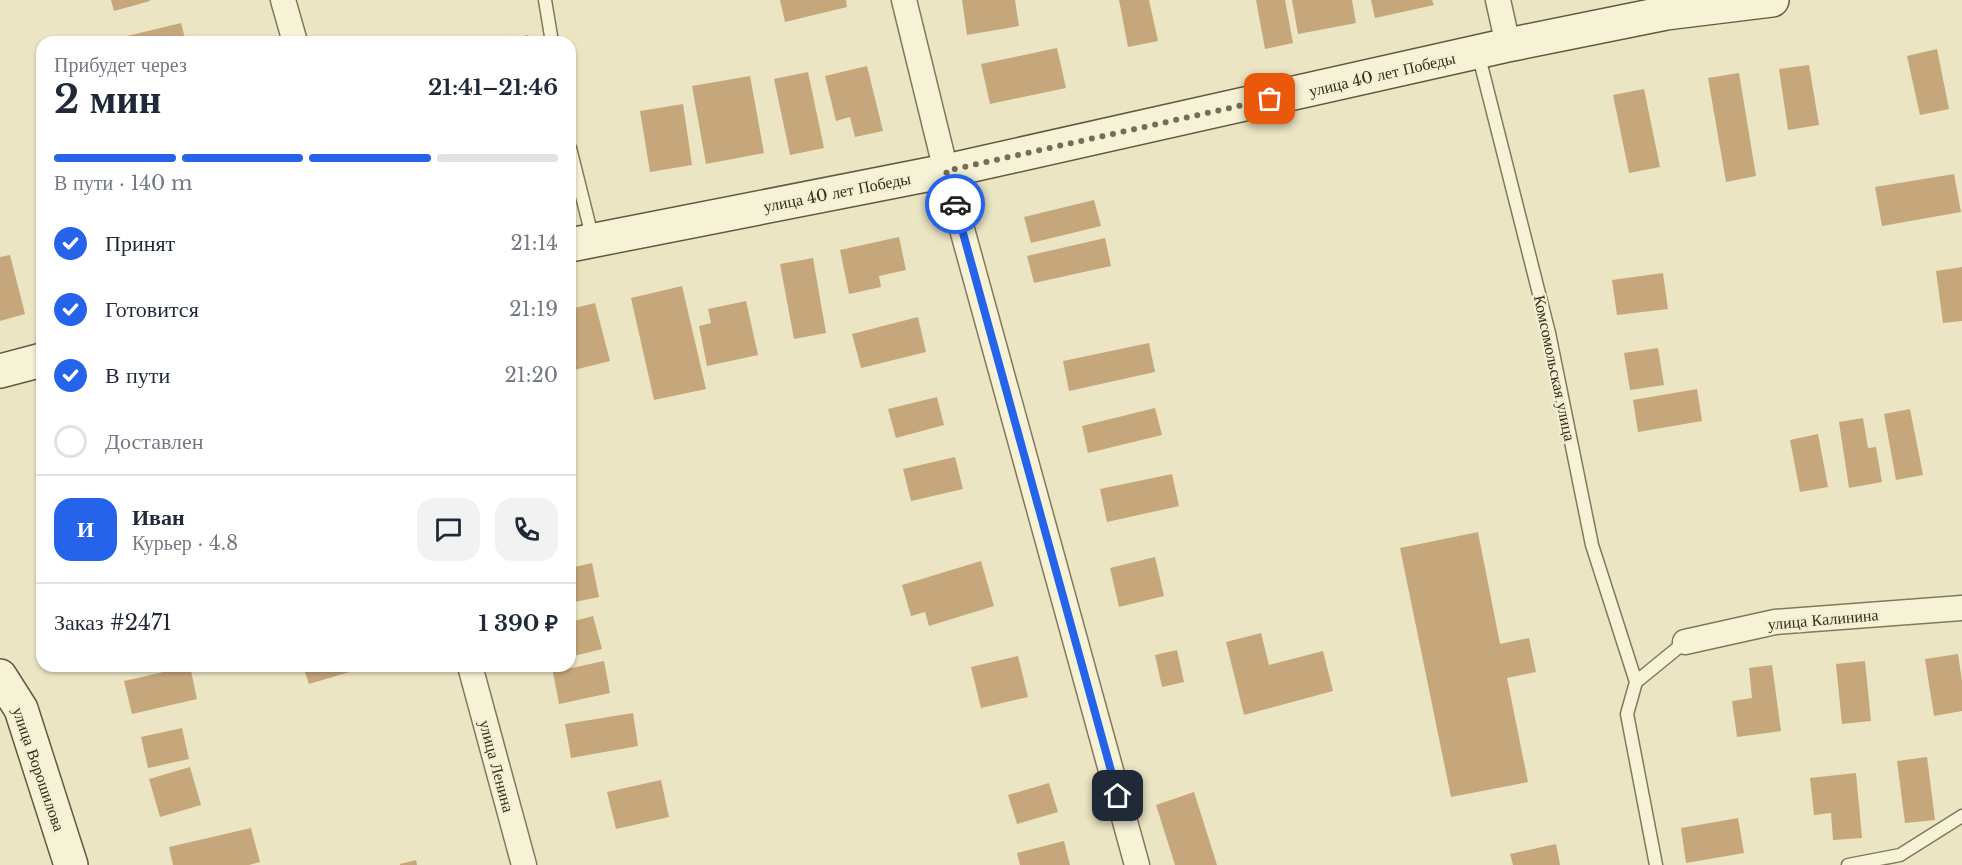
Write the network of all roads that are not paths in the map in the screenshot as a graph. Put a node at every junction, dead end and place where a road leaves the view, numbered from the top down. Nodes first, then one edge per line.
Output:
1 (283, 0) edge
2 (545, 0) edge
3 (904, 0) edge
4 (1498, 0) edge
5 (1772, 0) edge
6 (293, 36) edge
7 (551, 36) edge
8 (1493, 49) junction
9 (946, 171) junction
10 (576, 196) edge
11 (582, 243) edge
12 (36, 362) edge
13 (0, 371) edge
14 (1962, 608) edge
15 (1685, 642) joint
16 (472, 672) edge
17 (0, 676) edge
18 (1636, 682) junction
19 (1962, 816) edge
20 (71, 865) edge
21 (524, 865) edge
22 (1137, 865) edge
23 (1656, 865) edge
24 (1848, 865) edge

1 - 6 street
2 - 7 lane
3 - 9 street
4 - 8 street, Комсомольская улица
5 - 8 main road, улица 40 лет Победы
8 - 9 main road, улица 40 лет Победы
8 - 18 lane, Комсомольская улица
9 - 11 main road, улица 40 лет Победы
9 - 22 street
10 - 11 lane
12 - 13 main road
14 - 15 street, улица Калинина
15 - 18 lane
16 - 21 street, улица Ленина
17 - 20 main road, улица Ворошилова
18 - 23 lane
19 - 24 lane

